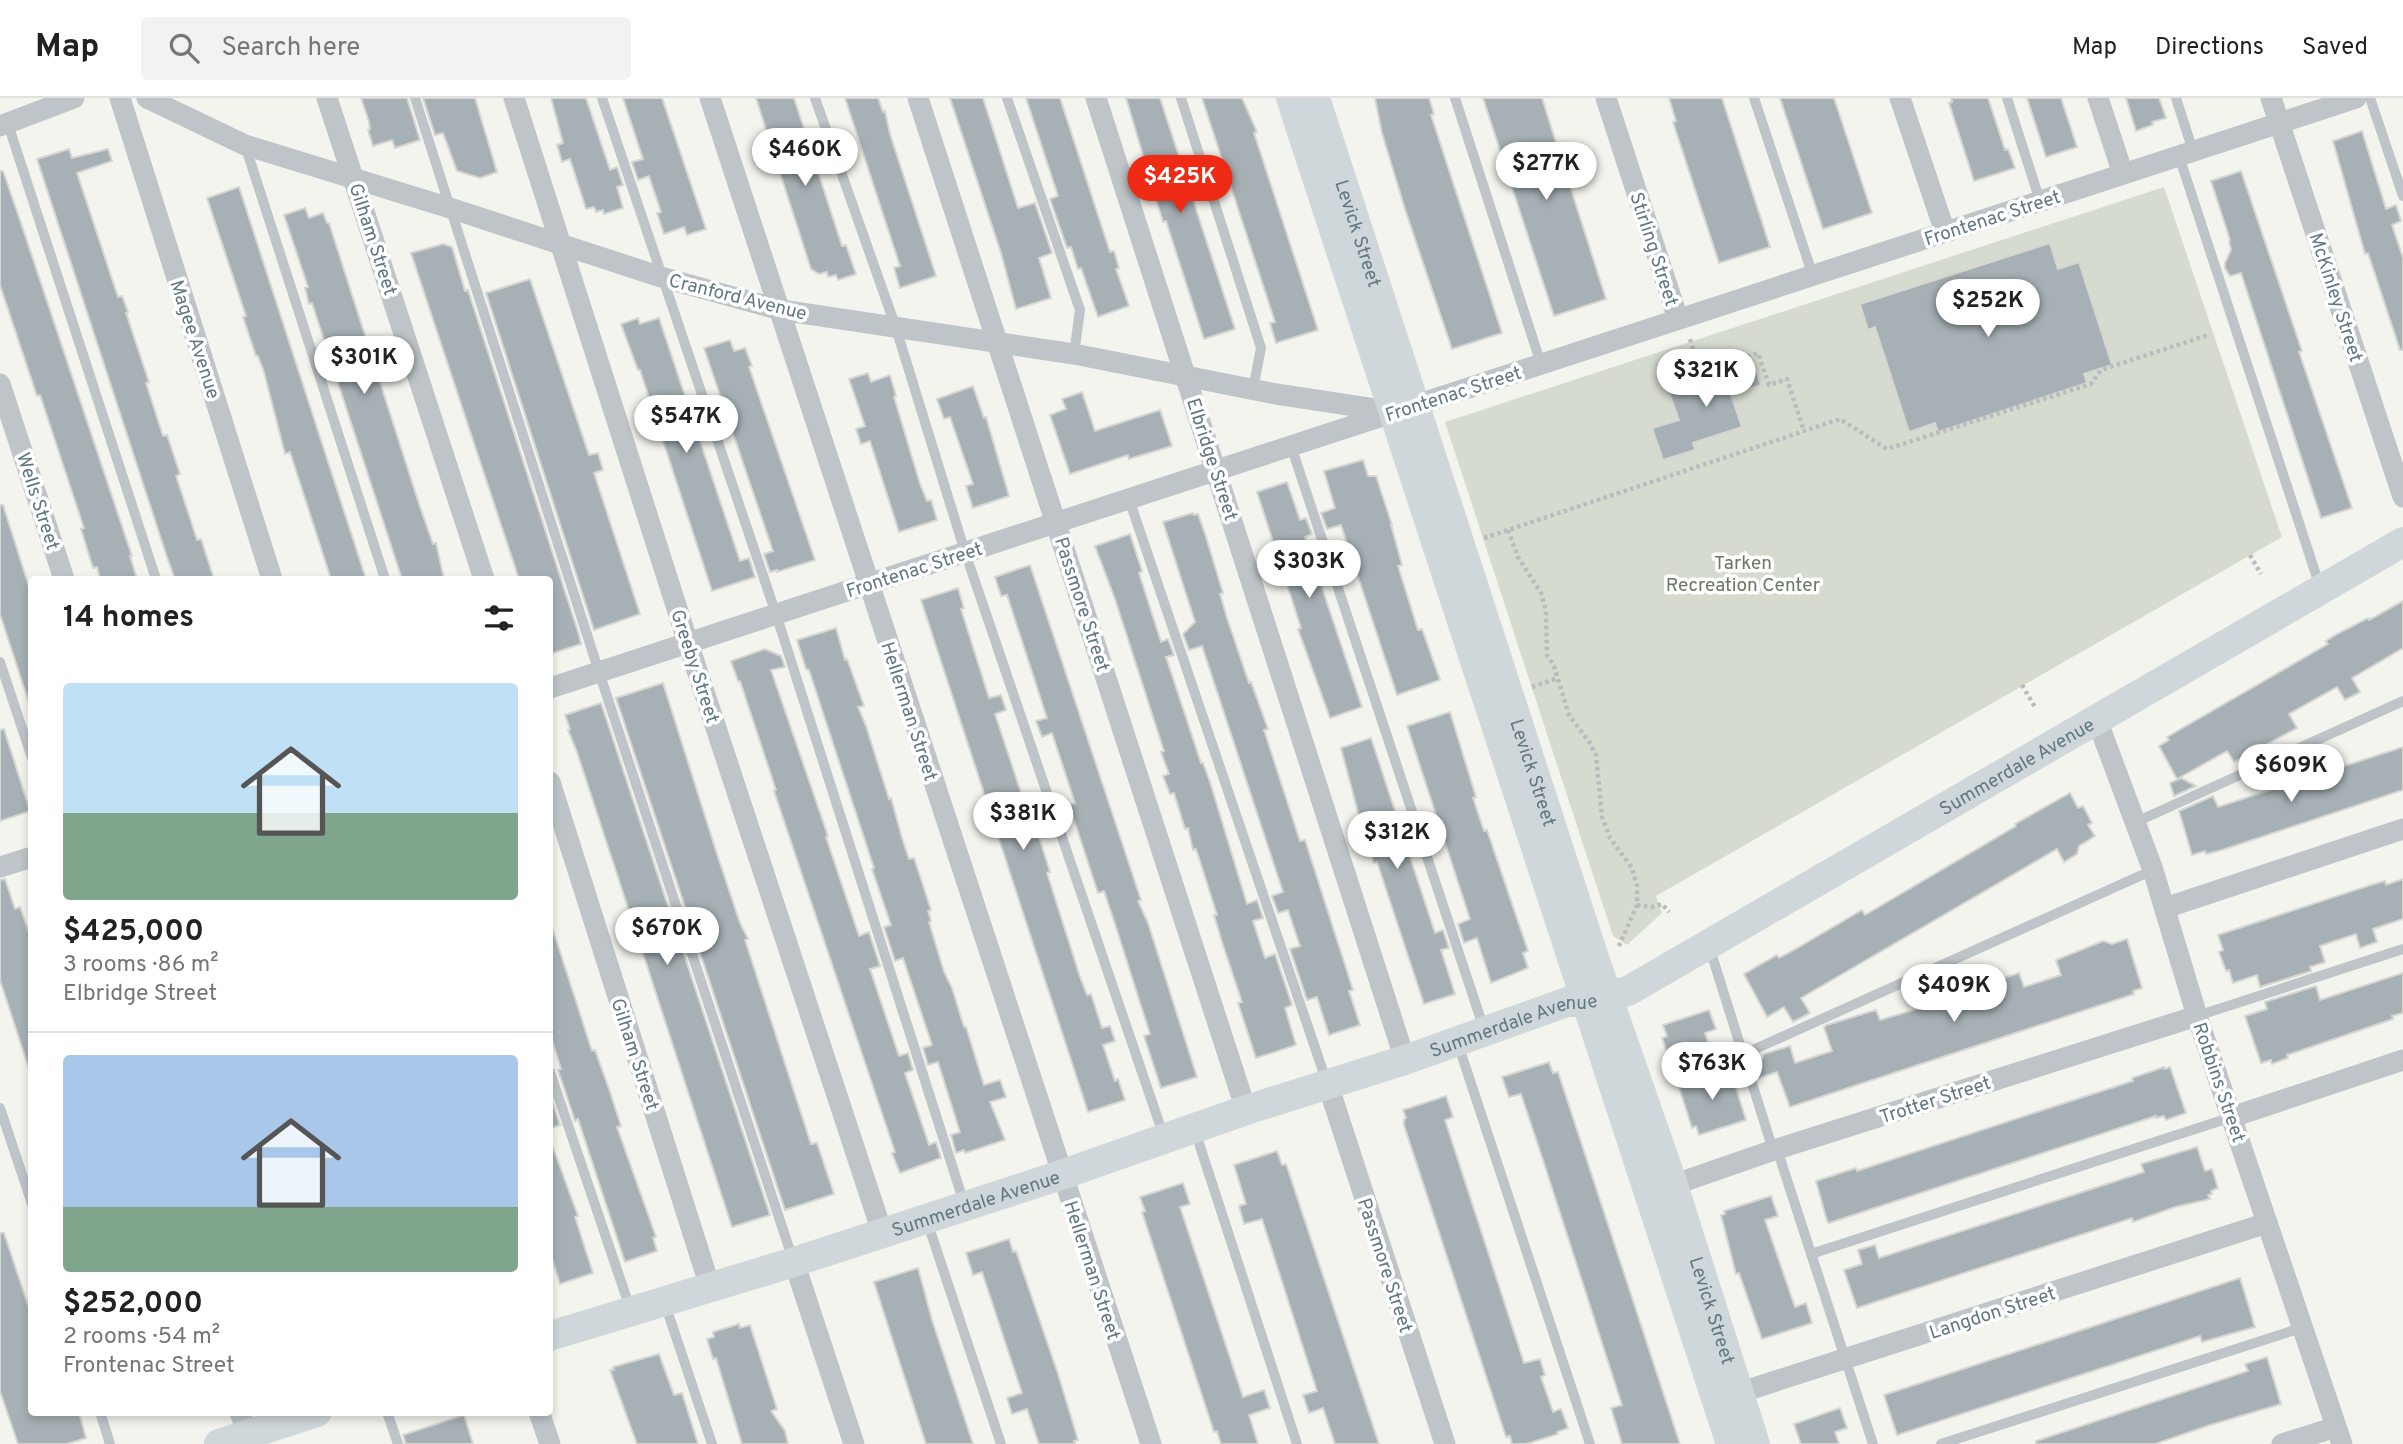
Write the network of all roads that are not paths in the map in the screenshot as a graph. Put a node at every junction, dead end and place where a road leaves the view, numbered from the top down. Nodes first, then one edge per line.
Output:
1 (74, 98) edge
2 (120, 98) edge
3 (147, 98) edge
4 (327, 98) edge
5 (415, 98) edge
6 (514, 98) edge
7 (601, 98) edge
8 (710, 98) edge
9 (816, 98) edge
10 (918, 98) edge
11 (1007, 98) edge
12 (1096, 98) edge
13 (1181, 98) edge
14 (1291, 98) edge
15 (1315, 98) edge
16 (1455, 98) edge
17 (1606, 98) edge
18 (1754, 98) edge
19 (1900, 98) edge
20 (2007, 98) edge
21 (2098, 98) edge
22 (2176, 98) edge
23 (2271, 98) edge
24 (2356, 98) edge
25 (2370, 98) edge
26 (2279, 123) junction
27 (4, 125) edge
28 (245, 145) junction
29 (2186, 153) junction
30 (2123, 174) junction
31 (354, 177) junction
32 (2403, 196) edge
33 (2040, 201) junction
34 (450, 208) junction
35 (1945, 232) junction
36 (563, 245) junction
37 (1813, 276) junction
38 (661, 277) junction
39 (781, 310) junction
40 (1678, 319) junction
41 (895, 326) junction
42 (998, 341) junction
43 (1074, 354) junction
44 (1541, 364) junction
45 (1186, 375) junction
46 (0, 384) edge
47 (1253, 389) junction
48 (1404, 409) junction
49 (1290, 446) junction
50 (1216, 470) junction
51 (2403, 497) edge
52 (1129, 499) junction
53 (1056, 522) junction
54 (2403, 542) edge
55 (965, 552) junction
56 (63, 576) edge
57 (155, 576) edge
58 (271, 576) edge
59 (384, 576) edge
60 (483, 576) edge
61 (868, 584) junction
62 (2321, 590) junction
63 (776, 614) junction
64 (688, 643) junction
65 (0, 662) edge
66 (599, 672) junction
67 (553, 687) edge
68 (2403, 701) edge
69 (2097, 720) junction
70 (28, 746) edge
71 (553, 791) edge
72 (2136, 822) junction
73 (2403, 829) edge
74 (28, 858) edge
75 (0, 867) edge
76 (2153, 870) junction
77 (2165, 908) junction
78 (1708, 944) junction
79 (2403, 949) edge
80 (1597, 999) junction
81 (2197, 1016) junction
82 (1471, 1037) junction
83 (1744, 1054) junction
84 (1405, 1060) junction
85 (2403, 1060) edge
86 (553, 1081) edge
87 (1328, 1085) junction
88 (0, 1108) edge
89 (1246, 1110) junction
90 (2232, 1117) junction
91 (1194, 1128) junction
92 (1165, 1138) junction
93 (1775, 1149) junction
94 (1061, 1175) junction
95 (1673, 1185) junction
96 (28, 1192) edge
97 (965, 1205) junction
98 (926, 1218) junction
99 (2267, 1223) junction
100 (882, 1233) junction
101 (1811, 1254) junction
102 (794, 1262) junction
103 (710, 1287) junction
104 (664, 1301) junction
105 (631, 1311) junction
106 (2304, 1327) junction
107 (553, 1335) edge
108 (1845, 1359) junction
109 (1727, 1397) junction
110 (101, 1416) edge
111 (301, 1416) edge
112 (388, 1416) edge
113 (541, 1416) edge
114 (246, 1430) edge
115 (2339, 1436) edge
116 (110, 1444) edge
117 (219, 1444) edge
118 (398, 1444) edge
119 (550, 1444) edge
120 (712, 1444) edge
121 (854, 1444) edge
122 (1001, 1444) edge
123 (1151, 1444) edge
124 (1297, 1444) edge
125 (1445, 1444) edge
126 (1590, 1444) edge
127 (1731, 1444) edge
128 (1755, 1444) edge
129 (1874, 1444) edge
130 (1941, 1444) edge
131 (2282, 1444) edge

1 - 27 street
2 - 58 street, Magee Avenue
3 - 28 street, Cranford Avenue
4 - 31 street, Gilham Street
5 - 34 lane
6 - 36 street, Greeby Street
7 - 38 lane
8 - 39 street, Hellerman Street
9 - 41 lane
10 - 42 street, Passmore Street
11 - 43 lane
12 - 45 street, Elbridge Street
13 - 47 lane
14 - 48 main road, Levick Street
15 - 48 main road, Levick Street
16 - 44 lane
17 - 40 street, Stirling Street
18 - 37 lane
19 - 35 street
20 - 33 lane
21 - 30 street
22 - 29 lane
23 - 26 street, McKinley Street
24 - 26 street, Frontenac Street
25 - 32 lane
26 - 29 street, Frontenac Street
26 - 51 street, McKinley Street
27 - 57 lane
28 - 31 street, Cranford Avenue
28 - 59 lane
29 - 30 street, Frontenac Street
29 - 62 lane
30 - 33 street, Frontenac Street
31 - 34 street, Cranford Avenue
31 - 60 street, Gilham Street
33 - 35 street, Frontenac Street
34 - 36 street, Cranford Avenue
34 - 66 lane
35 - 37 street, Frontenac Street
36 - 38 street, Cranford Avenue
36 - 64 street, Greeby Street
37 - 40 street, Frontenac Street
38 - 39 street, Cranford Avenue
38 - 63 lane
39 - 41 street, Cranford Avenue
39 - 61 street, Hellerman Street
40 - 44 street, Frontenac Street
41 - 42 street, Cranford Avenue
41 - 55 lane
42 - 43 street, Cranford Avenue
42 - 53 street, Passmore Street
43 - 45 street, Cranford Avenue
44 - 48 street, Frontenac Street
45 - 47 street, Cranford Avenue
45 - 50 street, Elbridge Street
46 - 56 street, Wells Street
47 - 48 street, Cranford Avenue
48 - 49 street, Frontenac Street
48 - 80 main road, Levick Street
49 - 50 street, Frontenac Street
49 - 82 lane
50 - 52 street, Frontenac Street
50 - 84 street, Elbridge Street
52 - 53 street, Frontenac Street
52 - 87 lane
53 - 55 street, Frontenac Street
53 - 89 street, Passmore Street
54 - 62 main road, Summerdale Avenue
55 - 61 street, Frontenac Street
55 - 92 lane
61 - 63 street, Frontenac Street
61 - 94 street, Hellerman Street
62 - 69 main road, Summerdale Avenue
63 - 64 street, Frontenac Street
63 - 97 lane
64 - 66 street, Frontenac Street
64 - 100 street, Greeby Street
65 - 70 lane
66 - 67 street, Frontenac Street
66 - 102 lane
68 - 72 lane
69 - 72 street, Robbins Street
69 - 78 main road, Summerdale Avenue
71 - 103 street, Gilham Street
72 - 76 street, Robbins Street
73 - 77 street
74 - 75 street
76 - 77 street, Robbins Street
76 - 83 lane
77 - 81 street, Robbins Street
78 - 80 main road, Summerdale Avenue
78 - 83 lane
79 - 81 lane
80 - 82 main road, Summerdale Avenue
80 - 95 main road, Levick Street
80 - 109 main road, Levick Street
81 - 90 street, Robbins Street
81 - 93 street, Trotter Street
82 - 84 main road, Summerdale Avenue
82 - 126 lane
83 - 93 lane
84 - 87 main road, Summerdale Avenue
85 - 90 street
86 - 105 lane
87 - 89 main road, Summerdale Avenue
87 - 125 street, Passmore Street
88 - 96 lane
89 - 91 main road, Summerdale Avenue
90 - 99 street, Robbins Street
90 - 101 lane
91 - 92 main road, Summerdale Avenue
91 - 124 lane
92 - 94 main road, Summerdale Avenue
93 - 95 street, Trotter Street
93 - 101 lane
94 - 97 main road, Summerdale Avenue
94 - 123 street, Hellerman Street
95 - 109 main road, Levick Street
97 - 98 main road, Summerdale Avenue
98 - 100 main road, Summerdale Avenue
98 - 122 lane
99 - 106 street, Robbins Street
99 - 108 street, Langdon Street
100 - 102 main road, Summerdale Avenue
101 - 108 lane
102 - 103 main road, Summerdale Avenue
102 - 121 street
103 - 104 main road, Summerdale Avenue
104 - 105 main road, Summerdale Avenue
104 - 120 lane
105 - 107 main road, Summerdale Avenue
106 - 115 street, Robbins Street
106 - 130 lane
108 - 109 street, Langdon Street
108 - 129 lane
109 - 127 main road, Levick Street
109 - 128 main road, Levick Street
110 - 116 lane
111 - 114 main road
112 - 118 lane
113 - 119 street
114 - 117 main road
115 - 131 street

